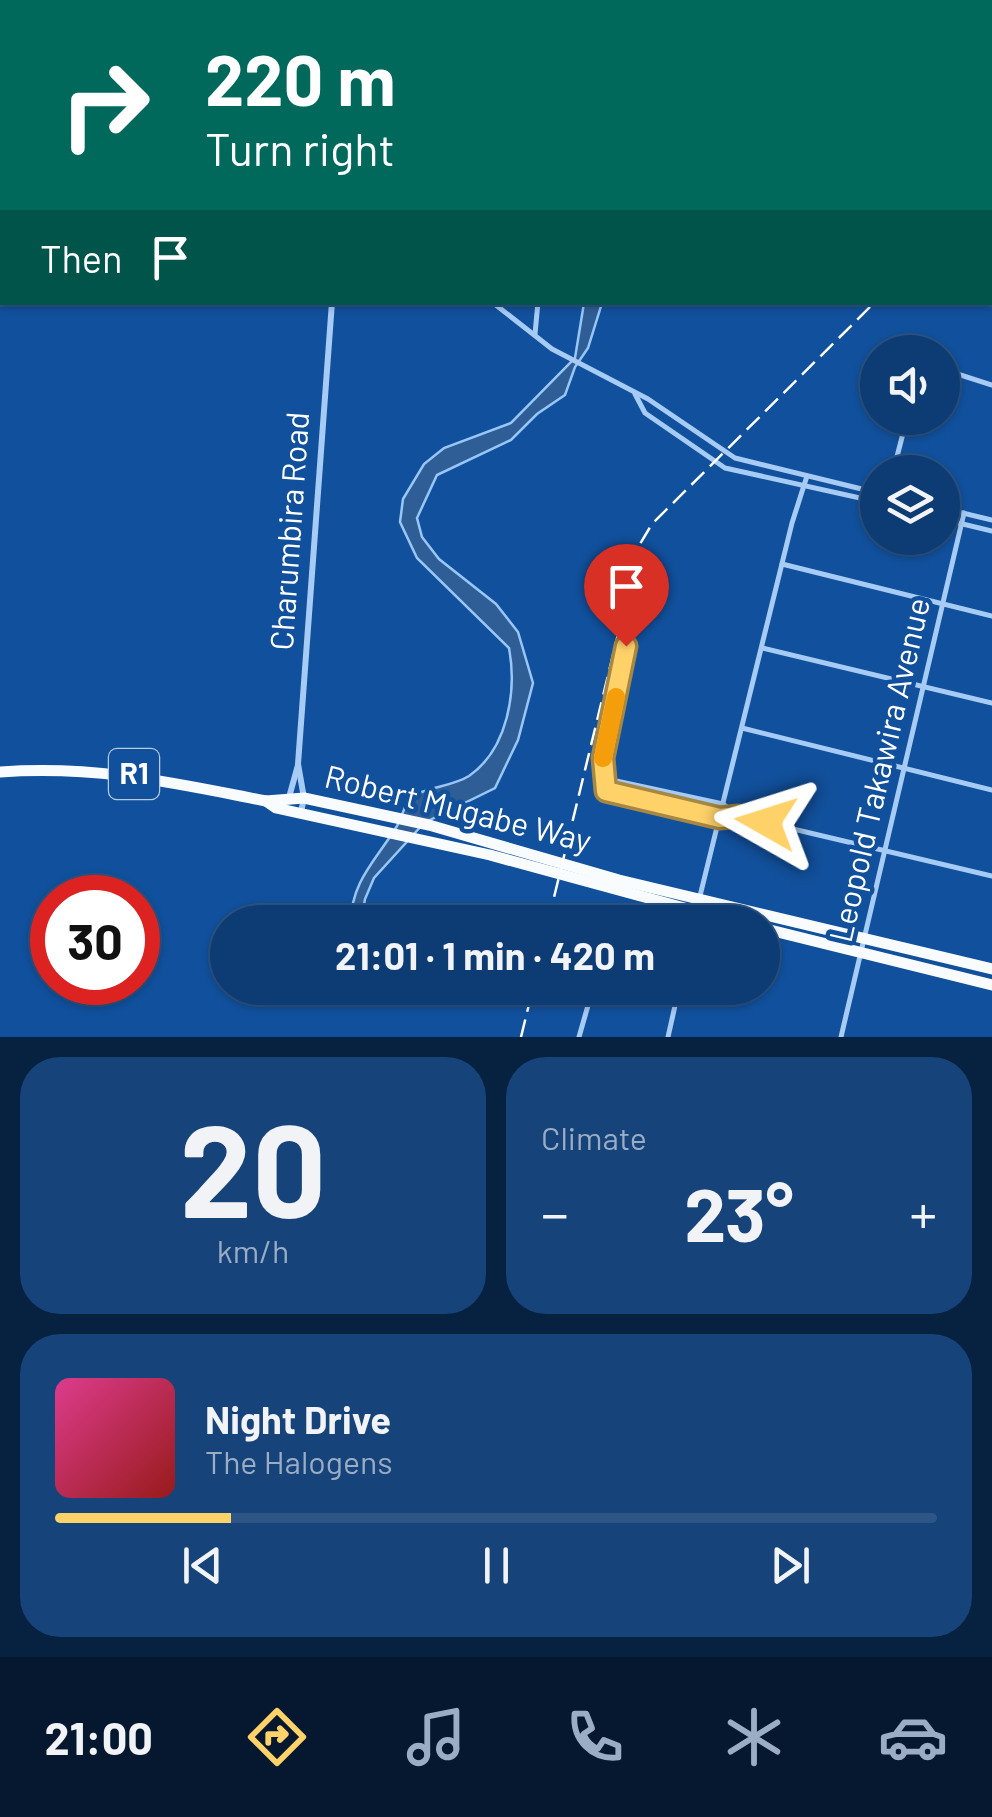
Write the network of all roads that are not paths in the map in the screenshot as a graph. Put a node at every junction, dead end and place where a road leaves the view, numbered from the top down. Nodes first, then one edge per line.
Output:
1 (332, 305) edge
2 (496, 305) edge
3 (538, 305) edge
4 (534, 336) junction
5 (960, 374) edge
6 (992, 384) edge
7 (634, 392) junction
8 (807, 476) junction
9 (802, 487) junction
10 (860, 489) edge
11 (860, 498) edge
12 (960, 513) edge
13 (964, 514) junction
14 (992, 520) edge
15 (962, 524) junction
16 (992, 531) edge
17 (782, 564) junction
18 (942, 604) junction
19 (992, 616) edge
20 (626, 646) dead end
21 (762, 648) junction
22 (922, 686) junction
23 (992, 702) edge
24 (742, 728) junction
25 (298, 764) junction
26 (902, 768) junction
27 (0, 772) edge
28 (606, 779) junction
29 (992, 790) edge
30 (662, 791) junction
31 (304, 798) junction
32 (288, 803) junction
33 (658, 804) junction
34 (723, 804) junction
35 (301, 812) junction
36 (738, 816) junction
37 (720, 818) junction
38 (884, 850) junction
39 (992, 876) edge
40 (699, 897) junction
41 (656, 905) edge
42 (697, 905) edge
43 (780, 933) edge
44 (865, 937) junction
45 (923, 952) junction
46 (861, 953) junction
47 (965, 962) junction
48 (919, 967) junction
49 (992, 968) edge
50 (961, 977) junction
51 (992, 985) edge
52 (588, 1005) edge
53 (675, 1005) edge
54 (580, 1037) edge
55 (668, 1037) edge
56 (841, 1037) edge

1 - 25 street, Charumbira Road
2 - 4 street
3 - 4 street
4 - 7 street
5 - 6 street
7 - 8 street
7 - 9 street
8 - 9 street
8 - 10 street
9 - 11 street
9 - 17 street
12 - 13 street
13 - 14 street
13 - 15 street, Leopold Takawira Avenue
15 - 16 street
15 - 18 street, Leopold Takawira Avenue
17 - 18 street
17 - 21 street
18 - 19 street
18 - 22 street, Leopold Takawira Avenue
20 - 28 street
21 - 22 street
21 - 24 street
22 - 23 street
22 - 26 street, Leopold Takawira Avenue
24 - 26 street
24 - 34 street
25 - 31 street, Charumbira Road
25 - 32 street, Charumbira Road
26 - 29 street
26 - 38 street, Leopold Takawira Avenue
27 - 32 highway, Robert Mugabe Way / R1
28 - 30 street
28 - 33 street
30 - 33 street
30 - 34 street
31 - 32 highway, Robert Mugabe Way / R1
31 - 35 street, Charumbira Road
31 - 40 highway, Robert Mugabe Way / R1
32 - 35 highway, Robert Mugabe Way / R1
33 - 37 street
34 - 36 street
34 - 37 street
35 - 41 highway, Robert Mugabe Way / R1
36 - 37 street
36 - 38 street
37 - 40 street
38 - 39 street
38 - 44 street, Leopold Takawira Avenue
40 - 42 street
40 - 44 highway, Robert Mugabe Way / R1
43 - 46 highway
44 - 45 highway, Robert Mugabe Way / R1
44 - 46 street, Leopold Takawira Avenue
45 - 47 highway, Robert Mugabe Way / R1
45 - 48 highway
46 - 48 highway
46 - 56 street, Leopold Takawira Avenue
47 - 49 highway, Robert Mugabe Way / R1
47 - 50 highway
48 - 50 highway
50 - 51 highway
52 - 54 street
53 - 55 street

